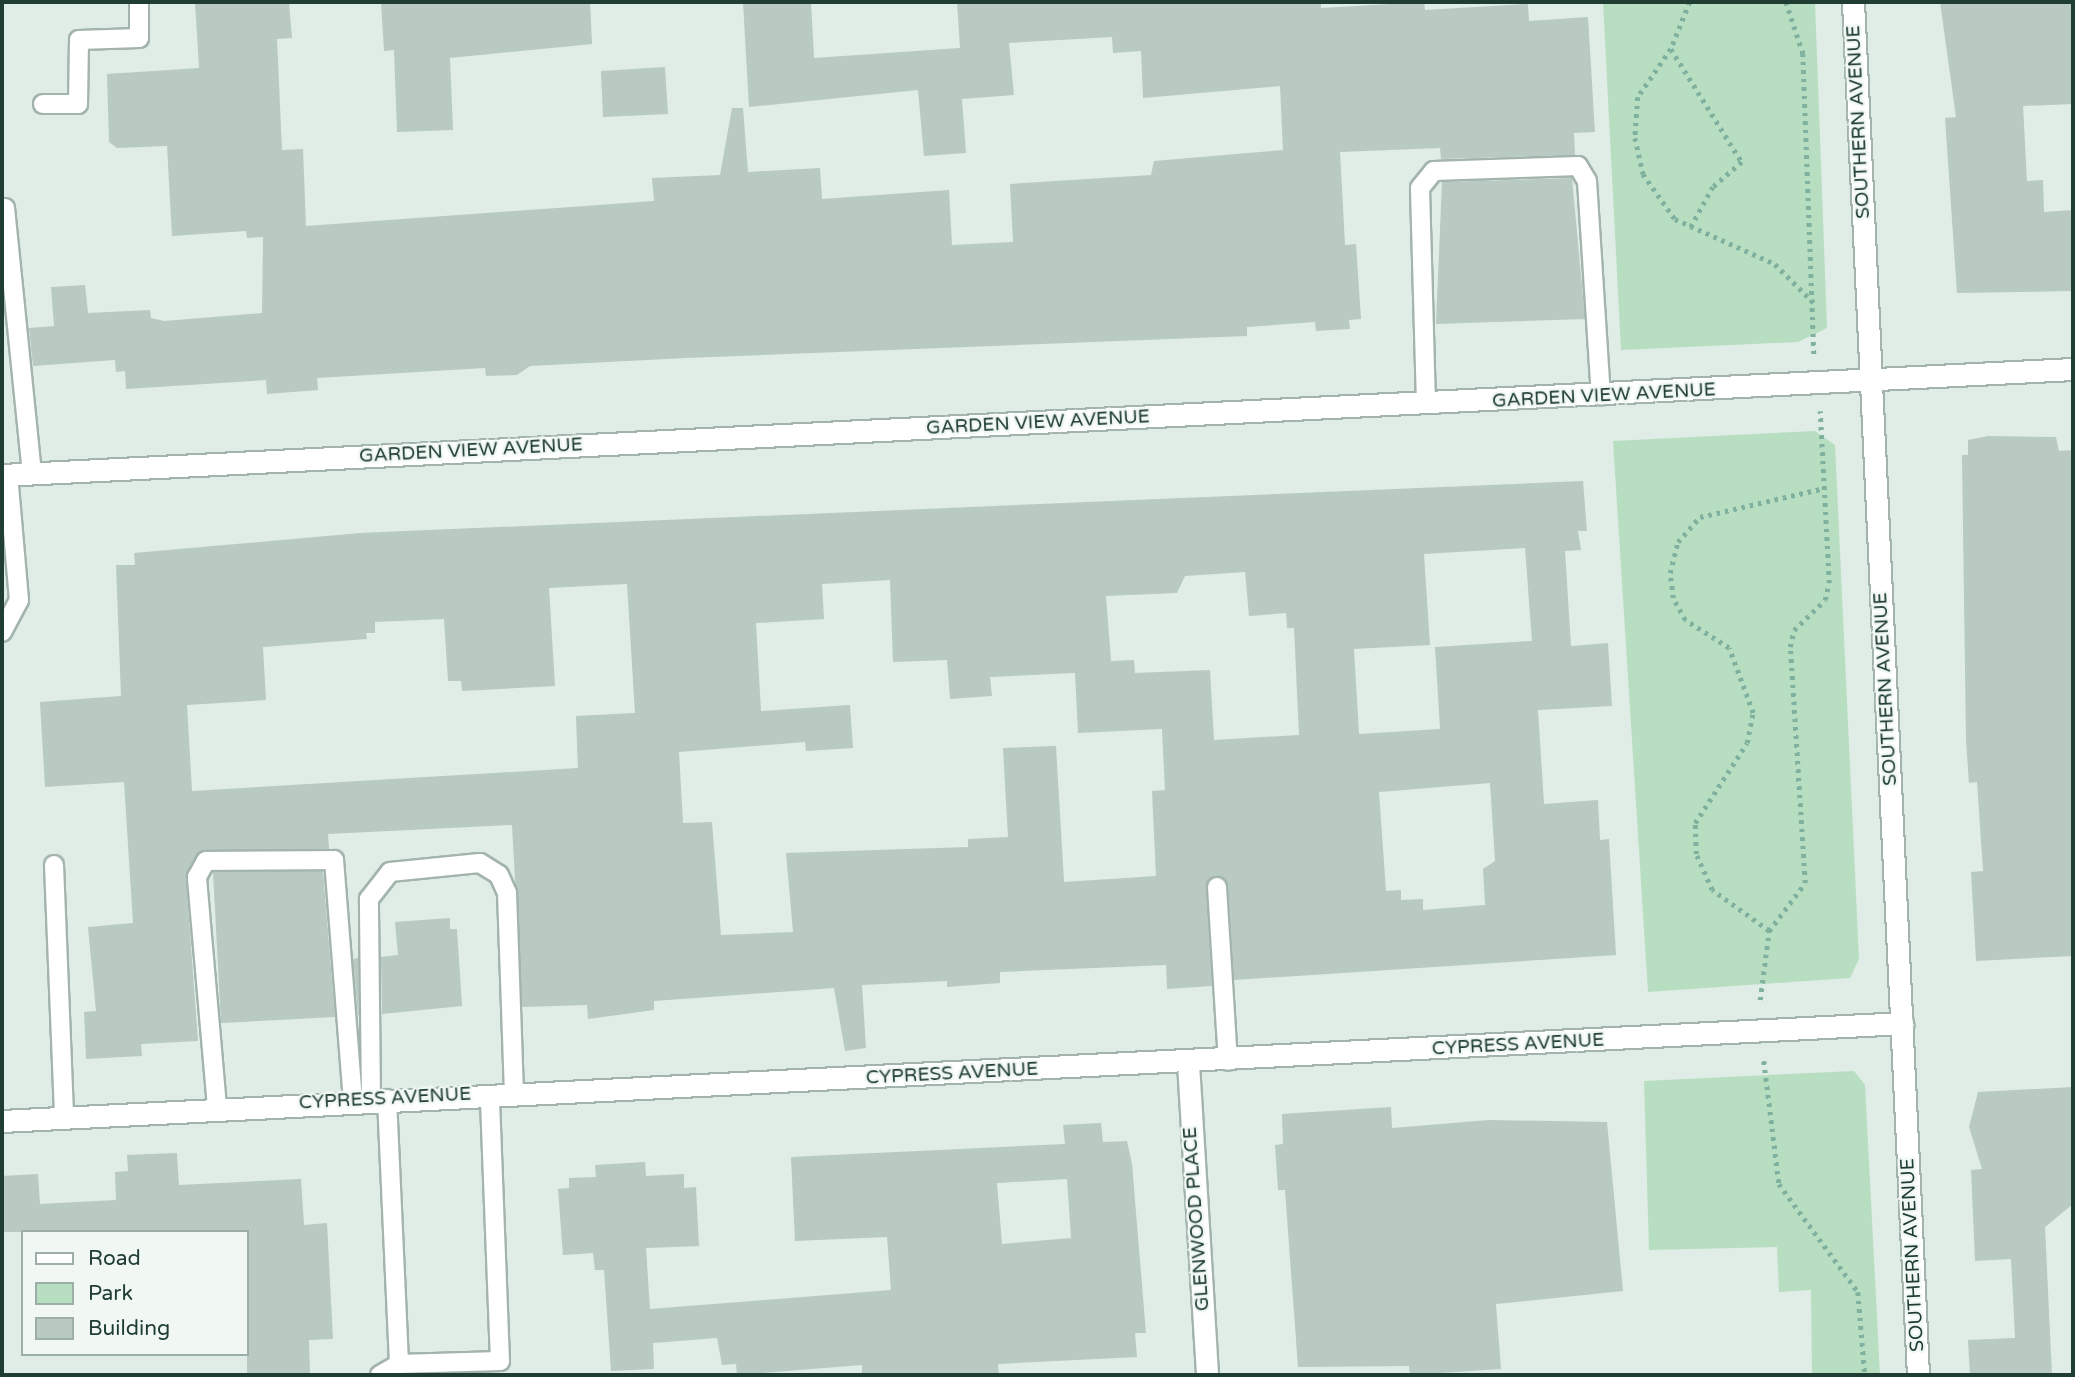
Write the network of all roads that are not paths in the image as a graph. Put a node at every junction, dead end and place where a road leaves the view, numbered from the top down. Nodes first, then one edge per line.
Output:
1 (139, 2) edge
2 (1853, 2) edge
3 (43, 104) dead end
4 (5, 208) dead end
5 (2073, 369) edge
6 (1871, 383) junction
7 (1601, 396) junction
8 (1426, 404) junction
9 (32, 472) junction
10 (5, 475) edge
11 (2, 632) edge
12 (54, 865) dead end
13 (1217, 887) dead end
14 (1902, 1023) junction
15 (1228, 1061) junction
16 (1188, 1063) junction
17 (514, 1094) junction
18 (489, 1095) junction
19 (370, 1100) junction
20 (217, 1107) junction
21 (64, 1114) junction
22 (2, 1121) edge
23 (399, 1364) junction
24 (380, 1375) edge
25 (1207, 1375) edge
26 (1919, 1375) edge

1 - 3 lane
2 - 6 street, SOUTHERN AVENUE
4 - 9 lane
5 - 6 street, GARDEN VIEW AVENUE
6 - 7 street, GARDEN VIEW AVENUE
6 - 14 street, SOUTHERN AVENUE
7 - 8 street, GARDEN VIEW AVENUE
7 - 8 lane
8 - 9 street, GARDEN VIEW AVENUE
9 - 10 street, GARDEN VIEW AVENUE
10 - 11 lane
12 - 21 lane
13 - 15 lane
14 - 15 street, CYPRESS AVENUE
14 - 26 street, SOUTHERN AVENUE
15 - 16 street, CYPRESS AVENUE
16 - 17 street, CYPRESS AVENUE
16 - 25 street, GLENWOOD PLACE
17 - 18 street, CYPRESS AVENUE
17 - 19 lane
18 - 19 street, CYPRESS AVENUE
18 - 23 lane
19 - 20 street, CYPRESS AVENUE
19 - 20 lane
19 - 23 lane
20 - 21 street, CYPRESS AVENUE
21 - 22 street, CYPRESS AVENUE
23 - 24 lane

